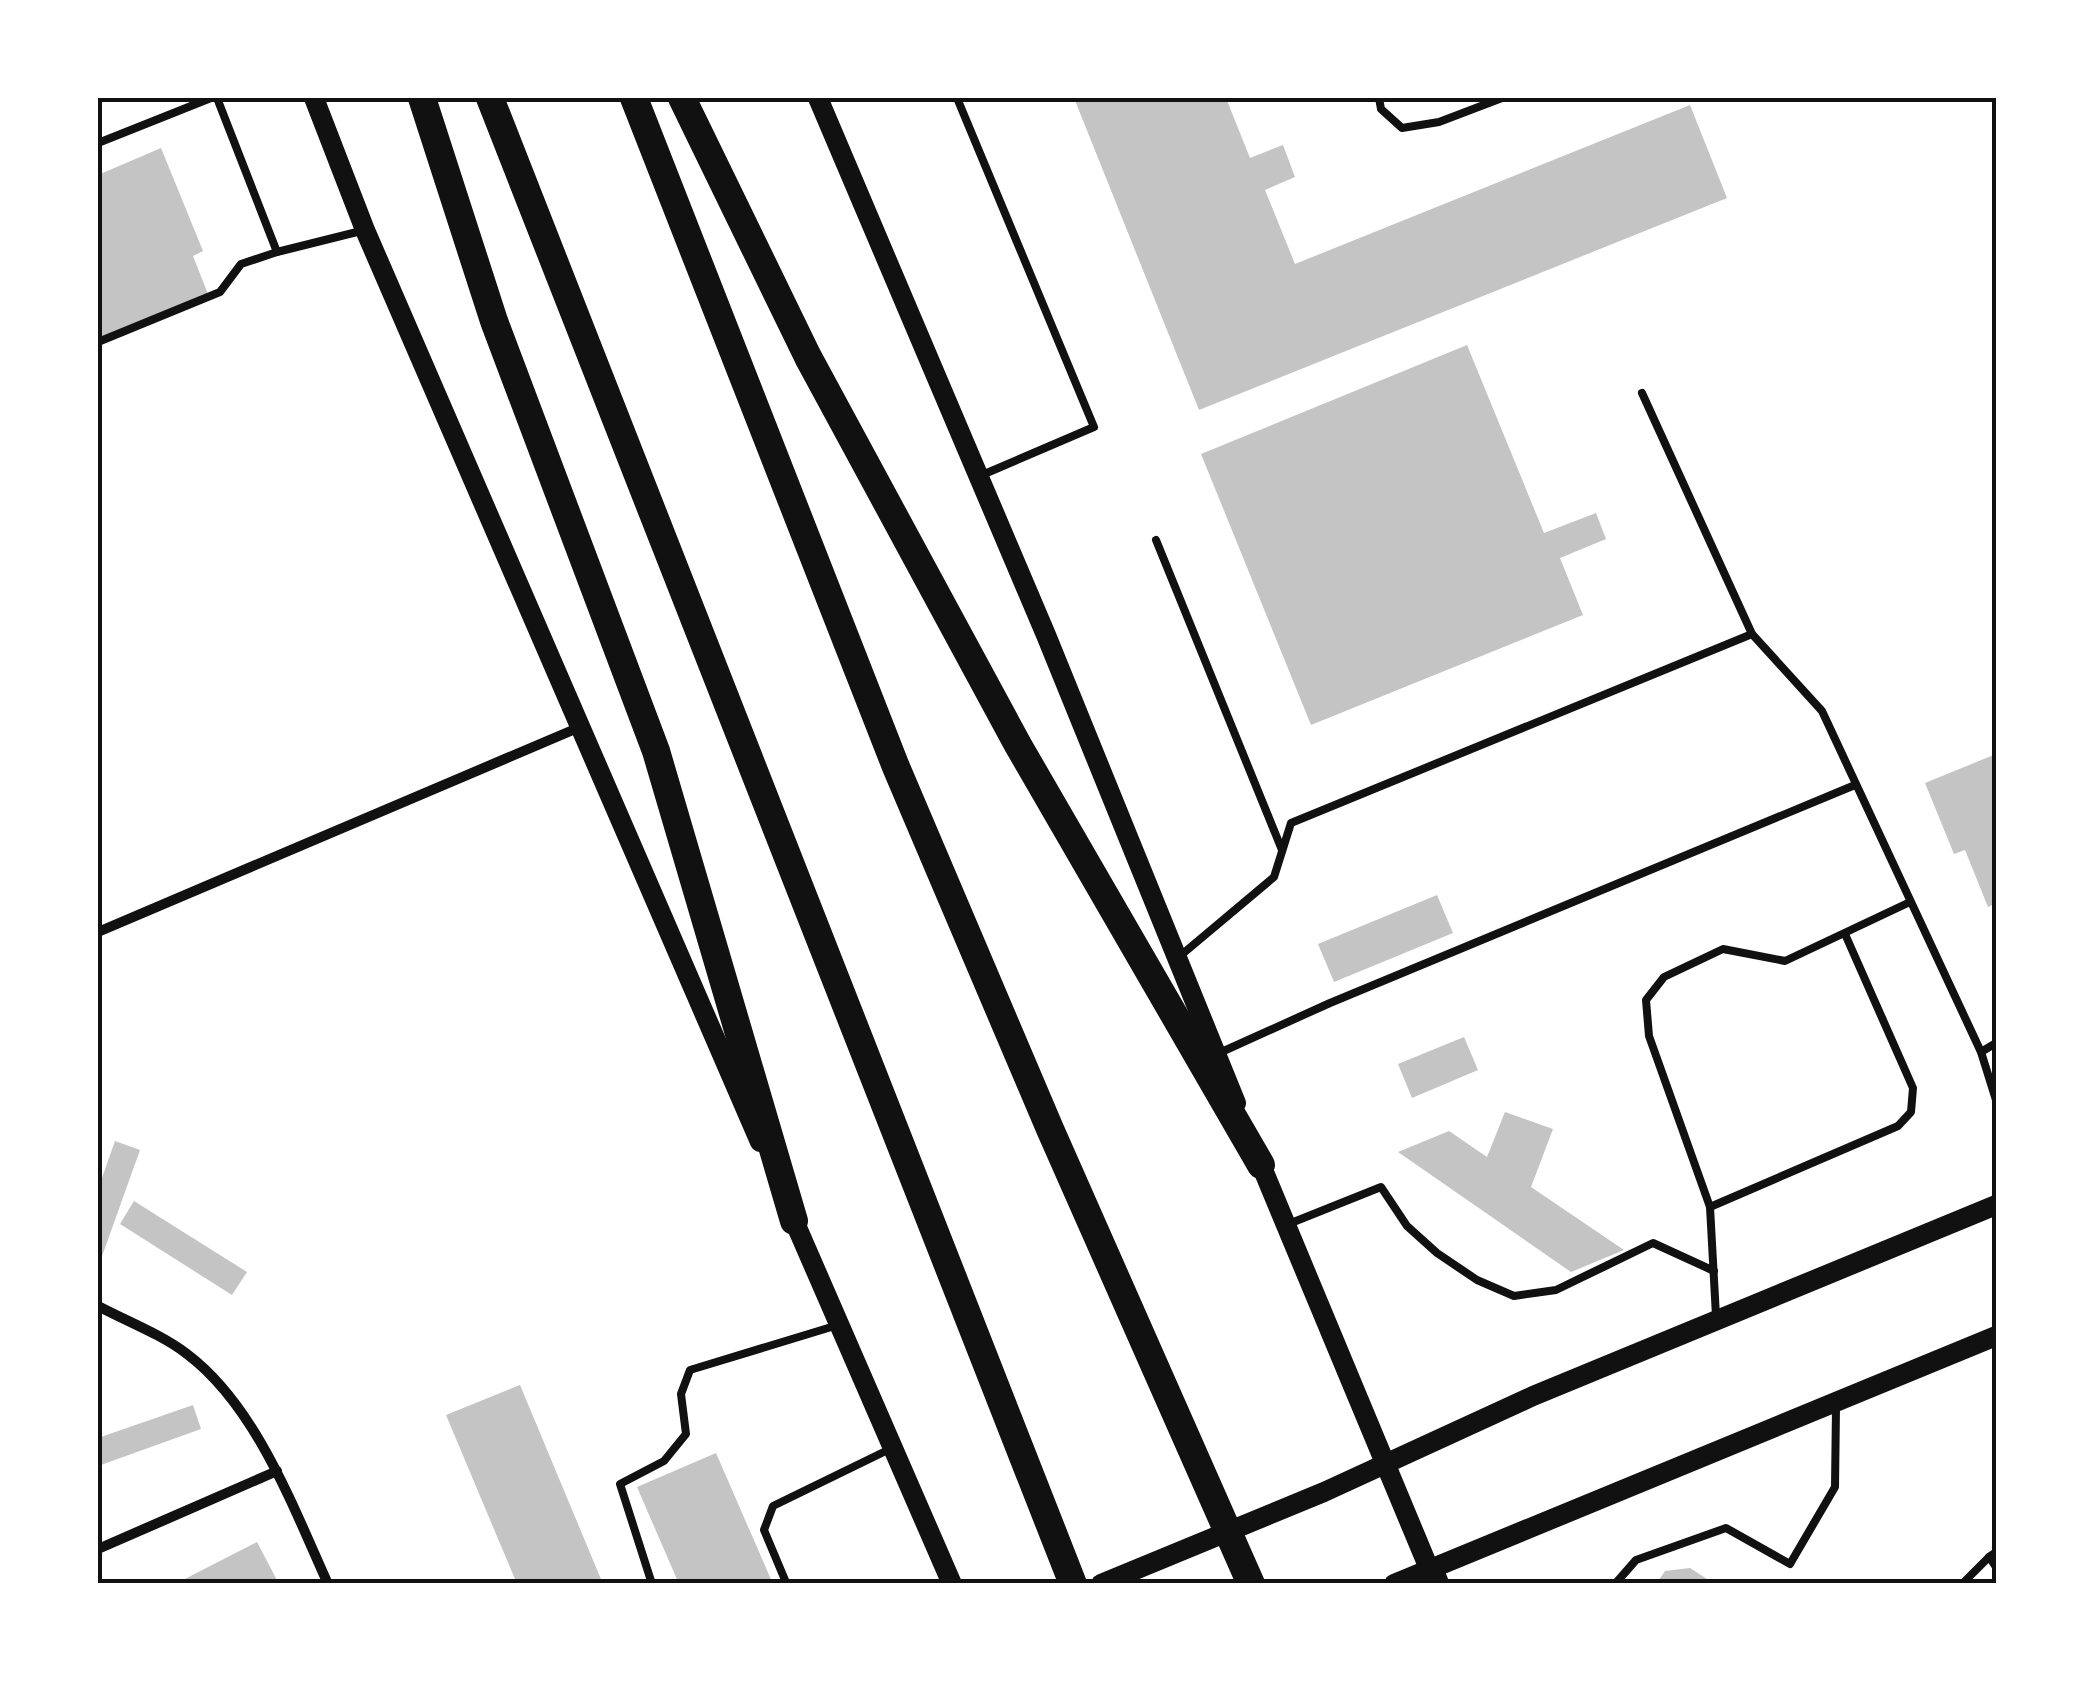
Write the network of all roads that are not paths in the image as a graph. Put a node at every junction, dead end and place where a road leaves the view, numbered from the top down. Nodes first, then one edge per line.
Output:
1 (214, 98) edge
2 (314, 98) edge
3 (422, 98) edge
4 (490, 98) edge
5 (634, 98) edge
6 (682, 98) edge
7 (818, 98) edge
8 (957, 98) edge
9 (1378, 98) edge
10 (1502, 98) edge
11 (98, 143) edge
12 (365, 230) junction
13 (277, 252) junction
14 (98, 342) edge
15 (1642, 393) dead end
16 (978, 477) junction
17 (1156, 540) dead end
18 (1752, 634) junction
19 (581, 727) junction
20 (1855, 785) junction
21 (1282, 850) junction
22 (1910, 902) junction
23 (98, 932) edge
24 (1845, 934) junction
25 (1177, 958) junction
26 (1996, 1043) edge
27 (1981, 1052) junction
28 (1217, 1054) junction
29 (1996, 1100) edge
30 (1261, 1165) junction
31 (1996, 1205) edge
32 (1710, 1207) junction
33 (794, 1221) junction
34 (1286, 1225) junction
35 (1714, 1271) junction
36 (98, 1306) edge
37 (1716, 1320) junction
38 (838, 1325) junction
39 (1996, 1336) edge
40 (1836, 1402) junction
41 (892, 1448) junction
42 (1386, 1464) junction
43 (277, 1471) junction
44 (98, 1549) edge
45 (1993, 1554) edge
46 (1996, 1566) edge
47 (1432, 1577) edge
48 (328, 1584) edge
49 (652, 1584) edge
50 (784, 1584) edge
51 (952, 1584) edge
52 (1073, 1584) edge
53 (1101, 1584) edge
54 (1251, 1584) edge
55 (1394, 1584) edge
56 (1615, 1584) edge
57 (1962, 1584) edge

1 - 11 lane
1 - 13 lane
2 - 12 main road
3 - 33 highway
4 - 52 highway
5 - 54 highway
6 - 30 highway
7 - 16 main road
8 - 16 lane
9 - 10 lane
12 - 13 lane
12 - 19 main road
13 - 14 lane
15 - 18 lane
16 - 25 main road
17 - 21 lane
18 - 20 lane
18 - 21 lane
19 - 23 street
19 - 33 main road
20 - 22 lane
20 - 28 lane
21 - 25 lane
22 - 24 lane
22 - 27 lane
24 - 32 lane
24 - 32 lane
25 - 28 main road
26 - 27 lane
27 - 29 lane
28 - 30 main road
30 - 34 main road
31 - 37 main road
32 - 35 lane
33 - 38 main road
34 - 35 lane
34 - 42 main road
35 - 37 lane
36 - 43 street
37 - 42 main road
38 - 41 main road
38 - 49 lane
39 - 40 main road
40 - 47 main road
40 - 56 lane
41 - 50 lane
41 - 51 main road
42 - 47 main road
42 - 53 main road
43 - 44 street
43 - 48 street
45 - 46 lane
45 - 57 lane
47 - 55 main road

